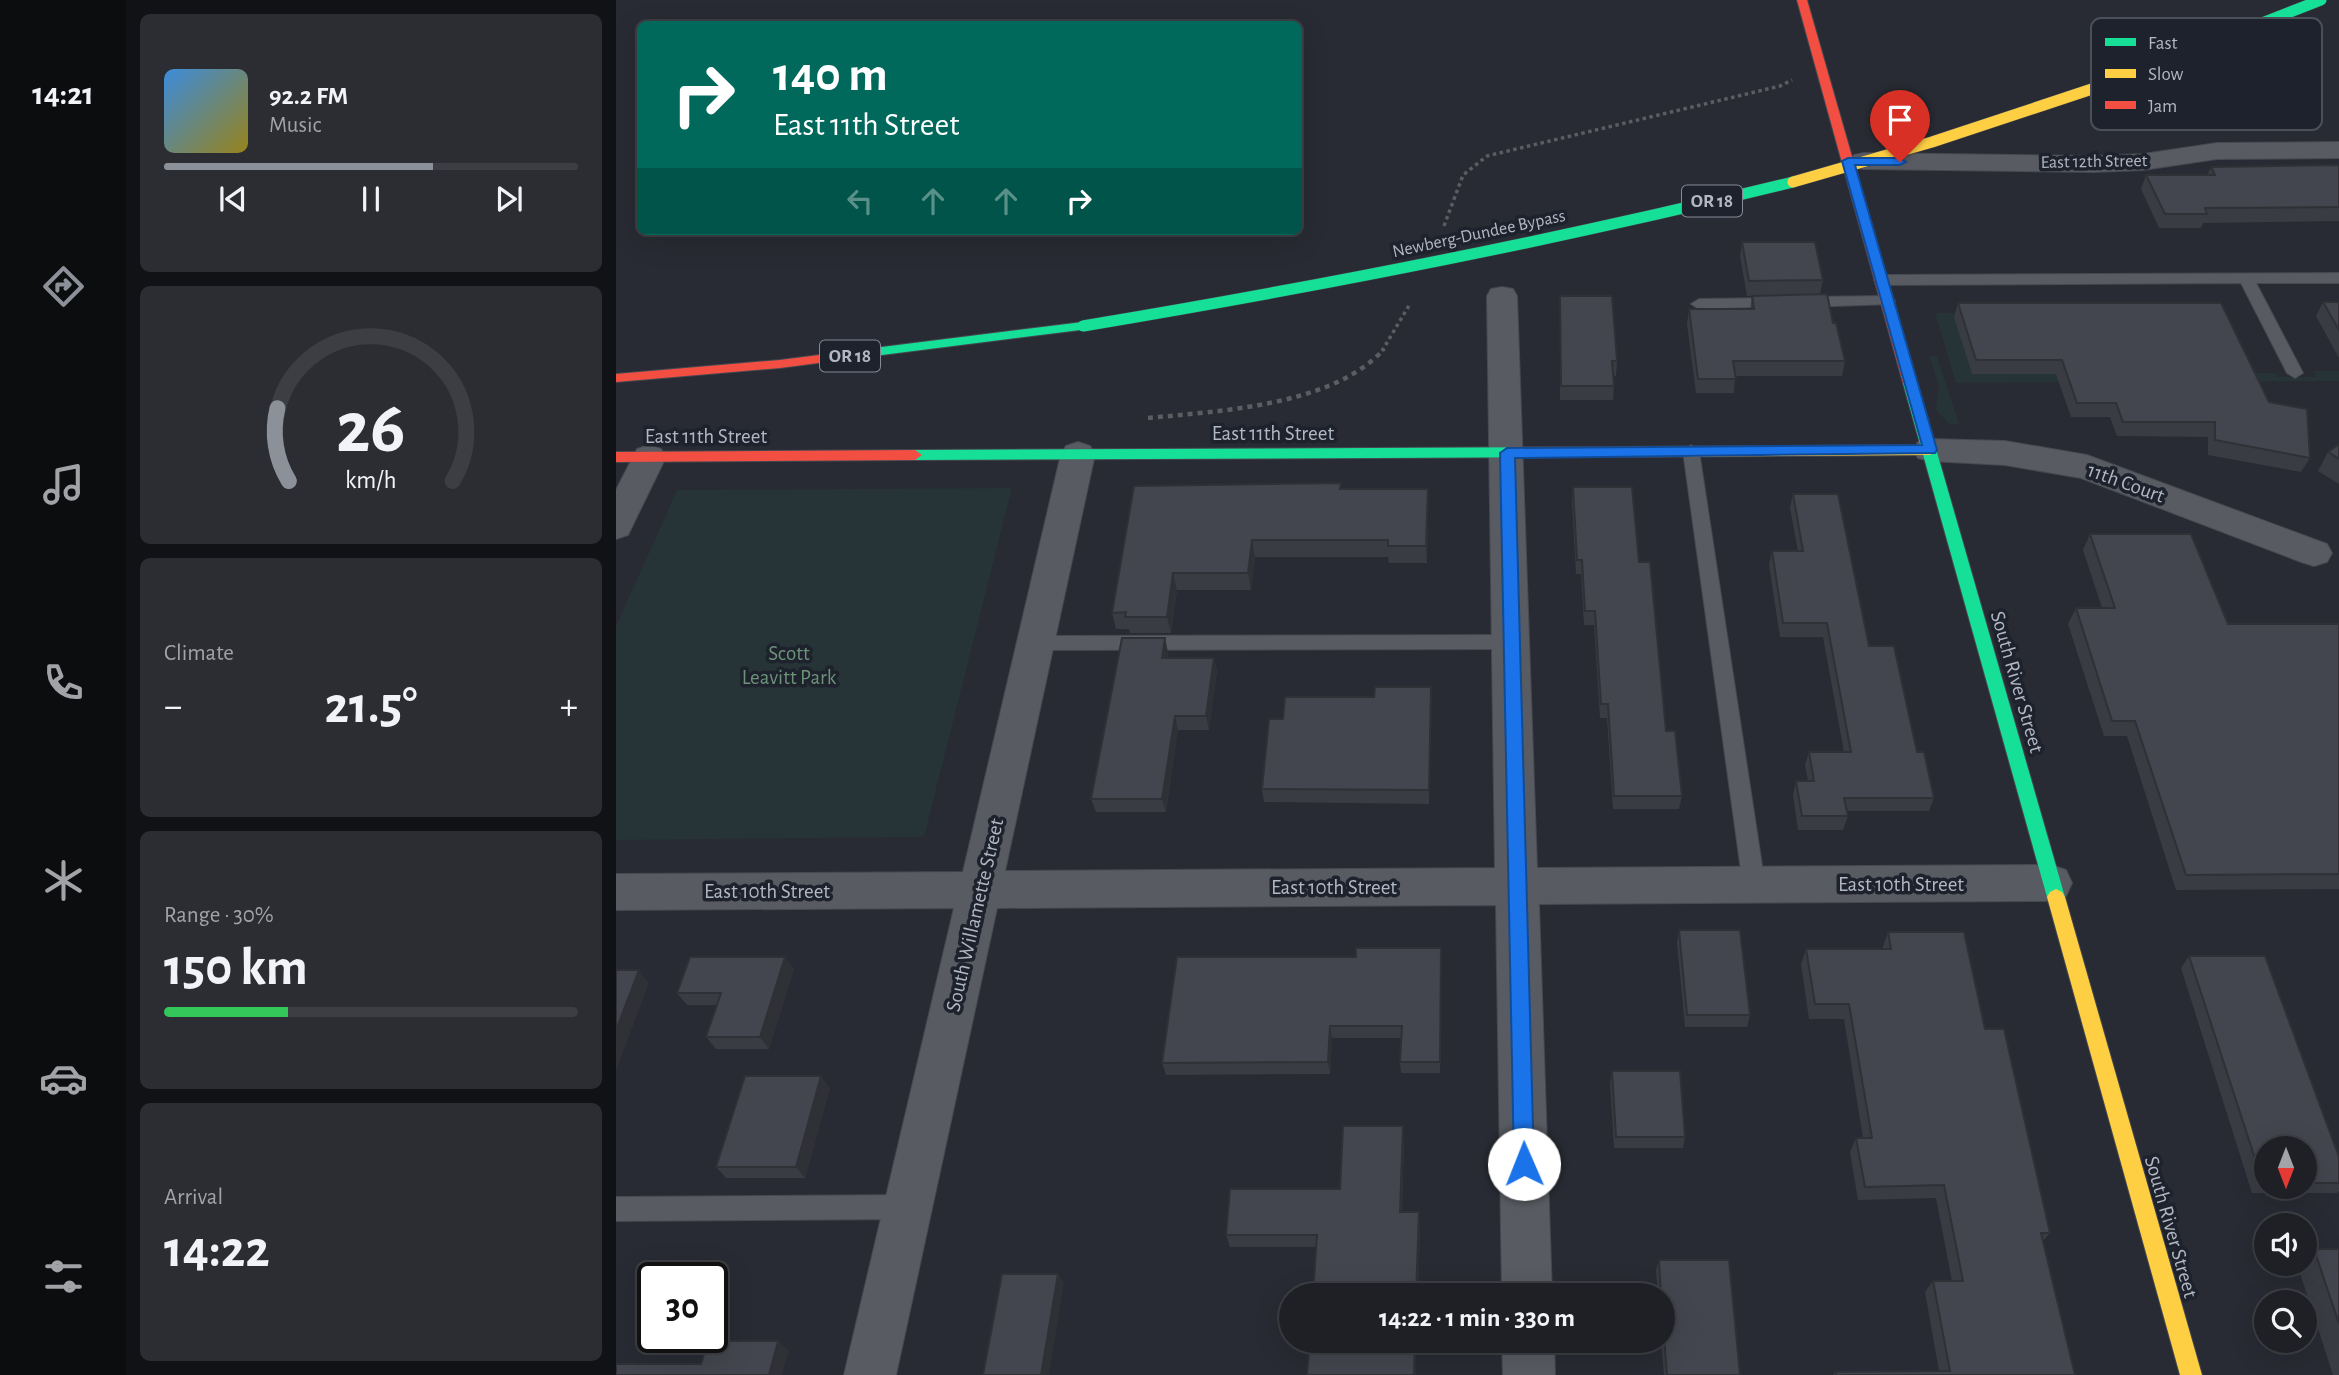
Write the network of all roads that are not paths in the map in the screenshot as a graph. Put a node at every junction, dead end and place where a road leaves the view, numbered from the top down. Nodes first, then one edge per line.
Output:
1 (1802, 0) edge
2 (2321, 0) edge
3 (2278, 18) edge
4 (2091, 90) edge
5 (2339, 150) edge
6 (1848, 161) junction
7 (2246, 278) junction
8 (2339, 278) edge
9 (1882, 280) junction
10 (1502, 296) dead end
11 (1888, 301) junction
12 (1699, 304) dead end
13 (2295, 373) dead end
14 (616, 378) edge
15 (1930, 450) junction
16 (1691, 451) junction
17 (1507, 453) junction
18 (1078, 454) junction
19 (633, 457) edge
20 (616, 526) edge
21 (2314, 553) dead end
22 (1512, 642) junction
23 (1036, 643) junction
24 (2051, 883) junction
25 (1754, 885) junction
26 (1518, 886) junction
27 (981, 890) junction
28 (616, 892) edge
29 (908, 1207) junction
30 (616, 1209) edge
31 (1527, 1283) edge
32 (1528, 1353) edge
33 (870, 1375) edge
34 (1528, 1375) edge
35 (2191, 1375) edge

1 - 6 main road, South River Street
2 - 3 main road, Newberg-Dundee Bypass / OR 18, bridge
4 - 14 main road, Newberg-Dundee Bypass / OR 18, bridge
5 - 6 street, East 12th Street
6 - 9 main road, South River Street
7 - 8 lane
7 - 9 lane
7 - 13 lane
9 - 11 main road, South River Street
10 - 17 street
11 - 12 lane
11 - 15 main road, South River Street
15 - 16 main road, East 11th Street
15 - 21 street, 11th Court
15 - 24 main road, South River Street
16 - 17 main road, East 11th Street
16 - 25 lane
17 - 18 main road, East 11th Street
17 - 22 street
18 - 19 main road, East 11th Street
18 - 23 street, South Willamette Street
19 - 20 street
22 - 23 lane
22 - 26 street
23 - 27 street, South Willamette Street
24 - 25 street, East 10th Street
24 - 35 main road, South River Street
25 - 26 street, East 10th Street
26 - 27 street, East 10th Street
26 - 31 street
27 - 28 street, East 10th Street
27 - 29 street, South Willamette Street
29 - 30 lane
29 - 33 street, South Willamette Street
32 - 34 street

